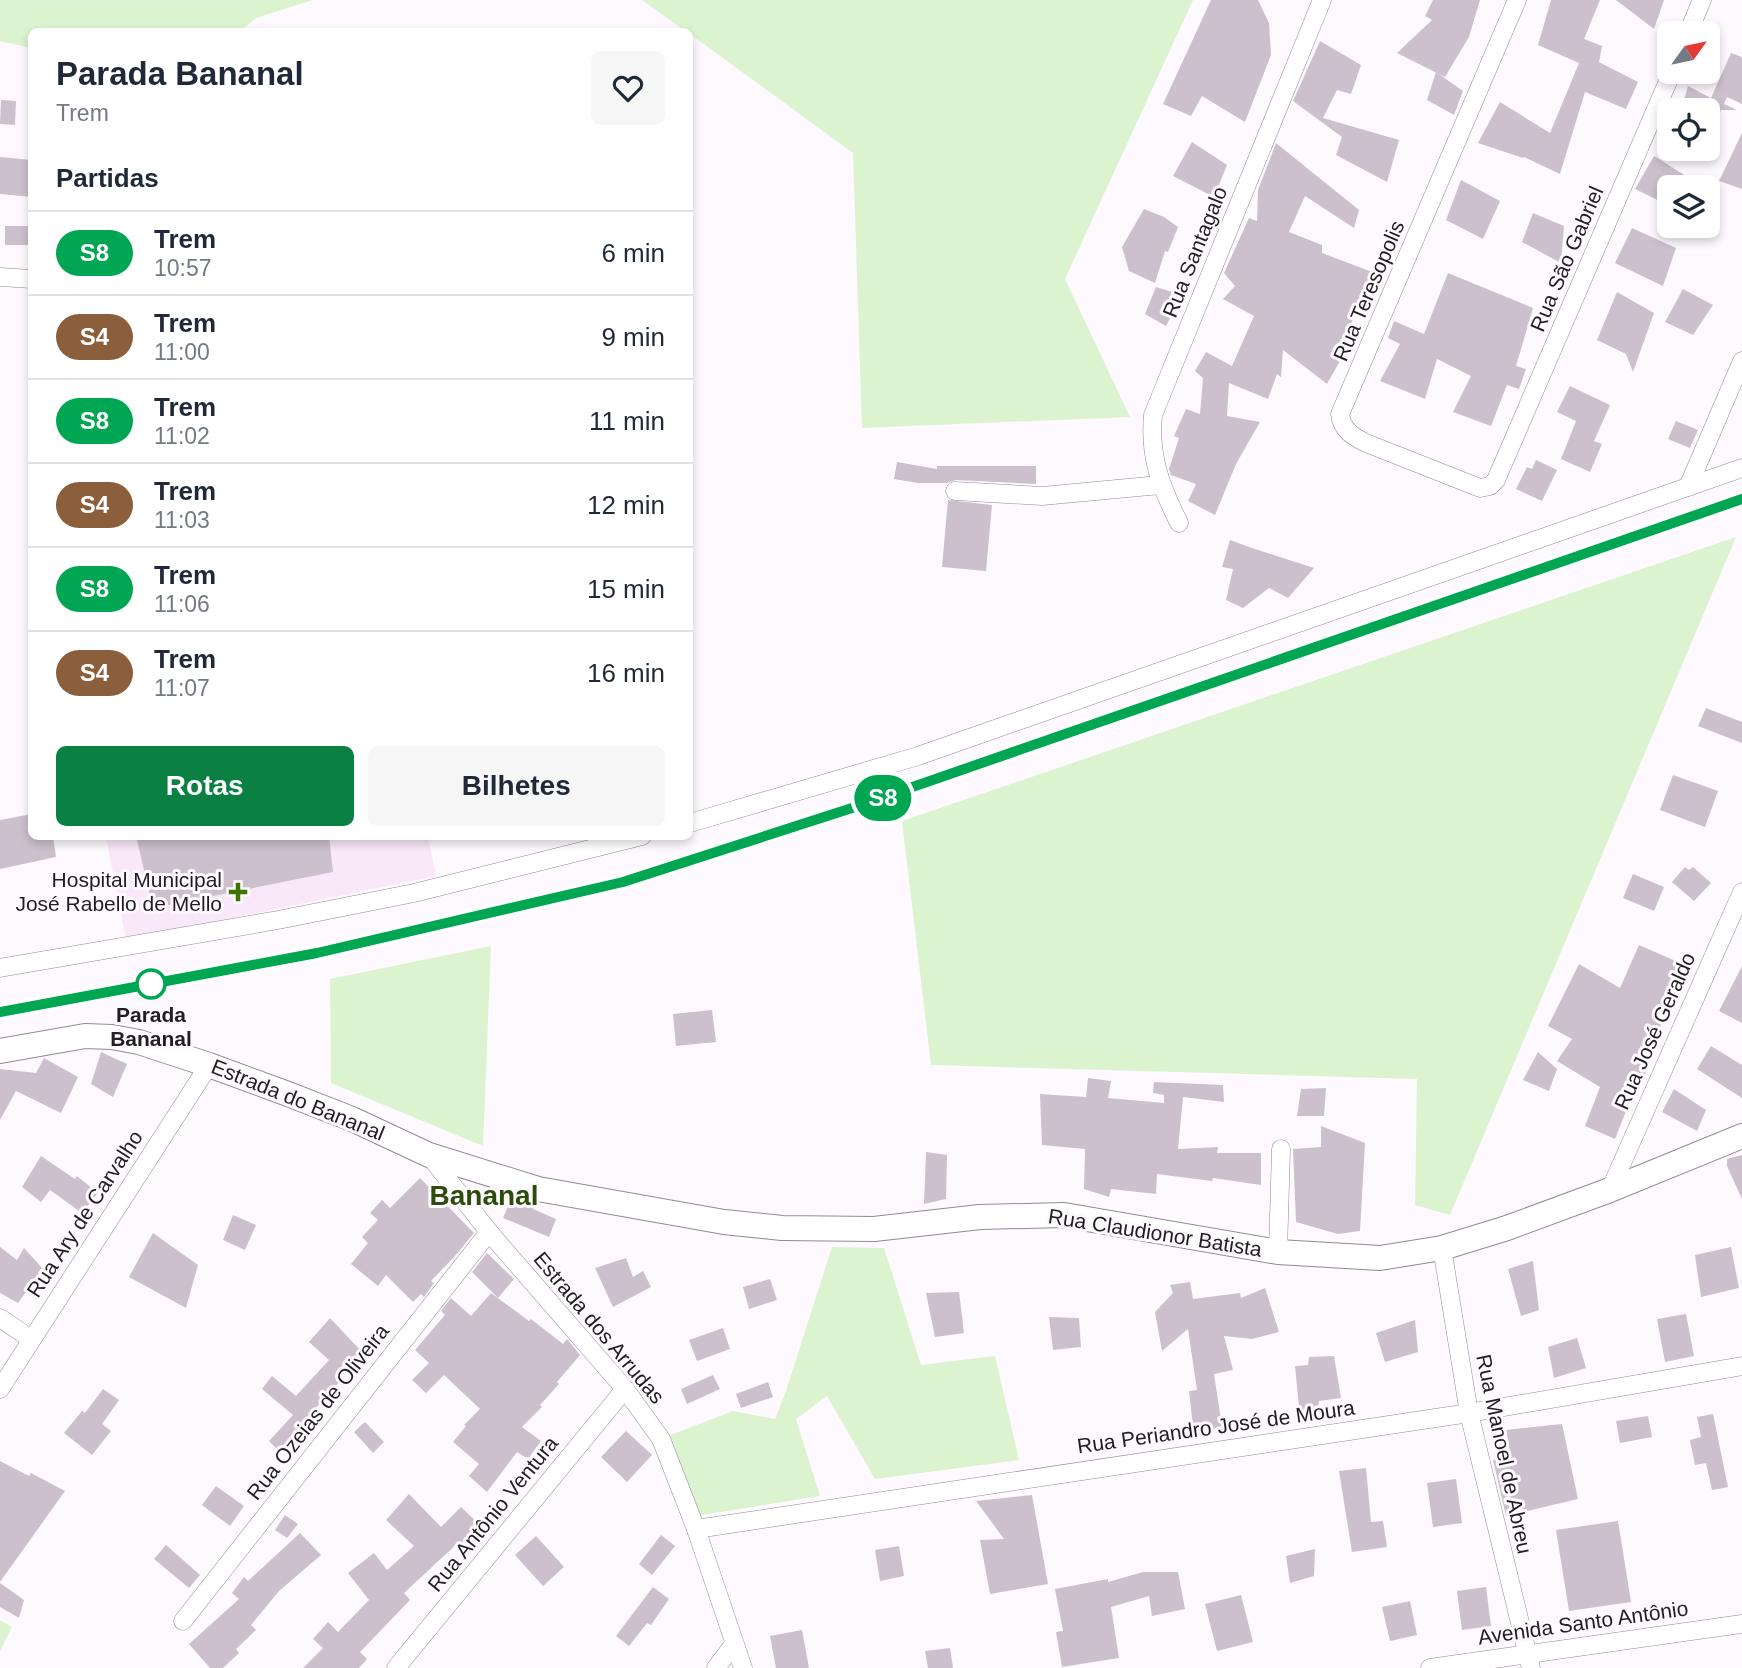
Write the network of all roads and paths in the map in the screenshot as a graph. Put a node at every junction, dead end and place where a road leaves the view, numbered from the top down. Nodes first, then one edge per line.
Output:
1 (1322, 0) edge
2 (1517, 0) edge
3 (1702, 0) edge
4 (1693, 21) edge
5 (1667, 84) edge
6 (0, 277) edge
7 (28, 279) edge
8 (1742, 361) edge
9 (1505, 464) joint
10 (1742, 468) edge
11 (1160, 485) junction
12 (1688, 487) junction
13 (955, 491) dead end
14 (1180, 523) dead end
15 (693, 822) edge
16 (626, 840) edge
17 (1742, 892) edge
18 (0, 968) edge
19 (0, 1051) edge
20 (209, 1065) junction
21 (1742, 1136) edge
22 (1281, 1149) dead end
23 (429, 1155) junction
24 (1611, 1190) junction
25 (489, 1232) junction
26 (1442, 1248) junction
27 (1278, 1252) junction
28 (0, 1318) edge
29 (31, 1339) junction
30 (1742, 1366) edge
31 (0, 1389) edge
32 (625, 1389) junction
33 (1469, 1413) junction
34 (696, 1529) junction
35 (183, 1621) dead end
36 (1742, 1624) edge
37 (734, 1644) junction
38 (1528, 1661) edge
39 (396, 1668) edge
40 (716, 1668) edge
41 (743, 1668) edge
42 (1430, 1668) edge

1 - 11 street, Rua Santagalo
2 - 9 street, Rua Teresopolis
3 - 4 street
5 - 9 street, Rua São Gabriel
6 - 7 street
8 - 12 street
10 - 12 street
11 - 13 street
11 - 14 street, Rua Santagalo
12 - 15 street
16 - 18 street
17 - 24 street, Rua José Geraldo
19 - 20 main road, Estrada do Bananal
20 - 23 main road, Estrada do Bananal
20 - 29 street, Rua Ary de Carvalho
21 - 24 main road, Rua Claudionor Batista
22 - 27 street
23 - 25 street, Estrada dos Arrudas
23 - 27 main road, Rua Claudionor Batista
24 - 26 main road, Rua Claudionor Batista
25 - 32 street, Estrada dos Arrudas
25 - 35 street, Rua Ozeias de Oliveira
26 - 27 main road, Rua Claudionor Batista
26 - 33 street, Rua Manoel de Abreu
28 - 29 street
29 - 31 street, Rua Ary de Carvalho
30 - 33 street, Rua Periandro José de Moura
32 - 34 street, Estrada dos Arrudas
32 - 39 street, Rua Antônio Ventura
33 - 34 street, Rua Periandro José de Moura
33 - 38 street, Rua Manoel de Abreu
34 - 37 street, Estrada dos Arrudas
36 - 38 street, Avenida Santo Antônio
37 - 40 street
37 - 41 street, Estrada dos Arrudas
38 - 42 street, Avenida Santo Antônio

